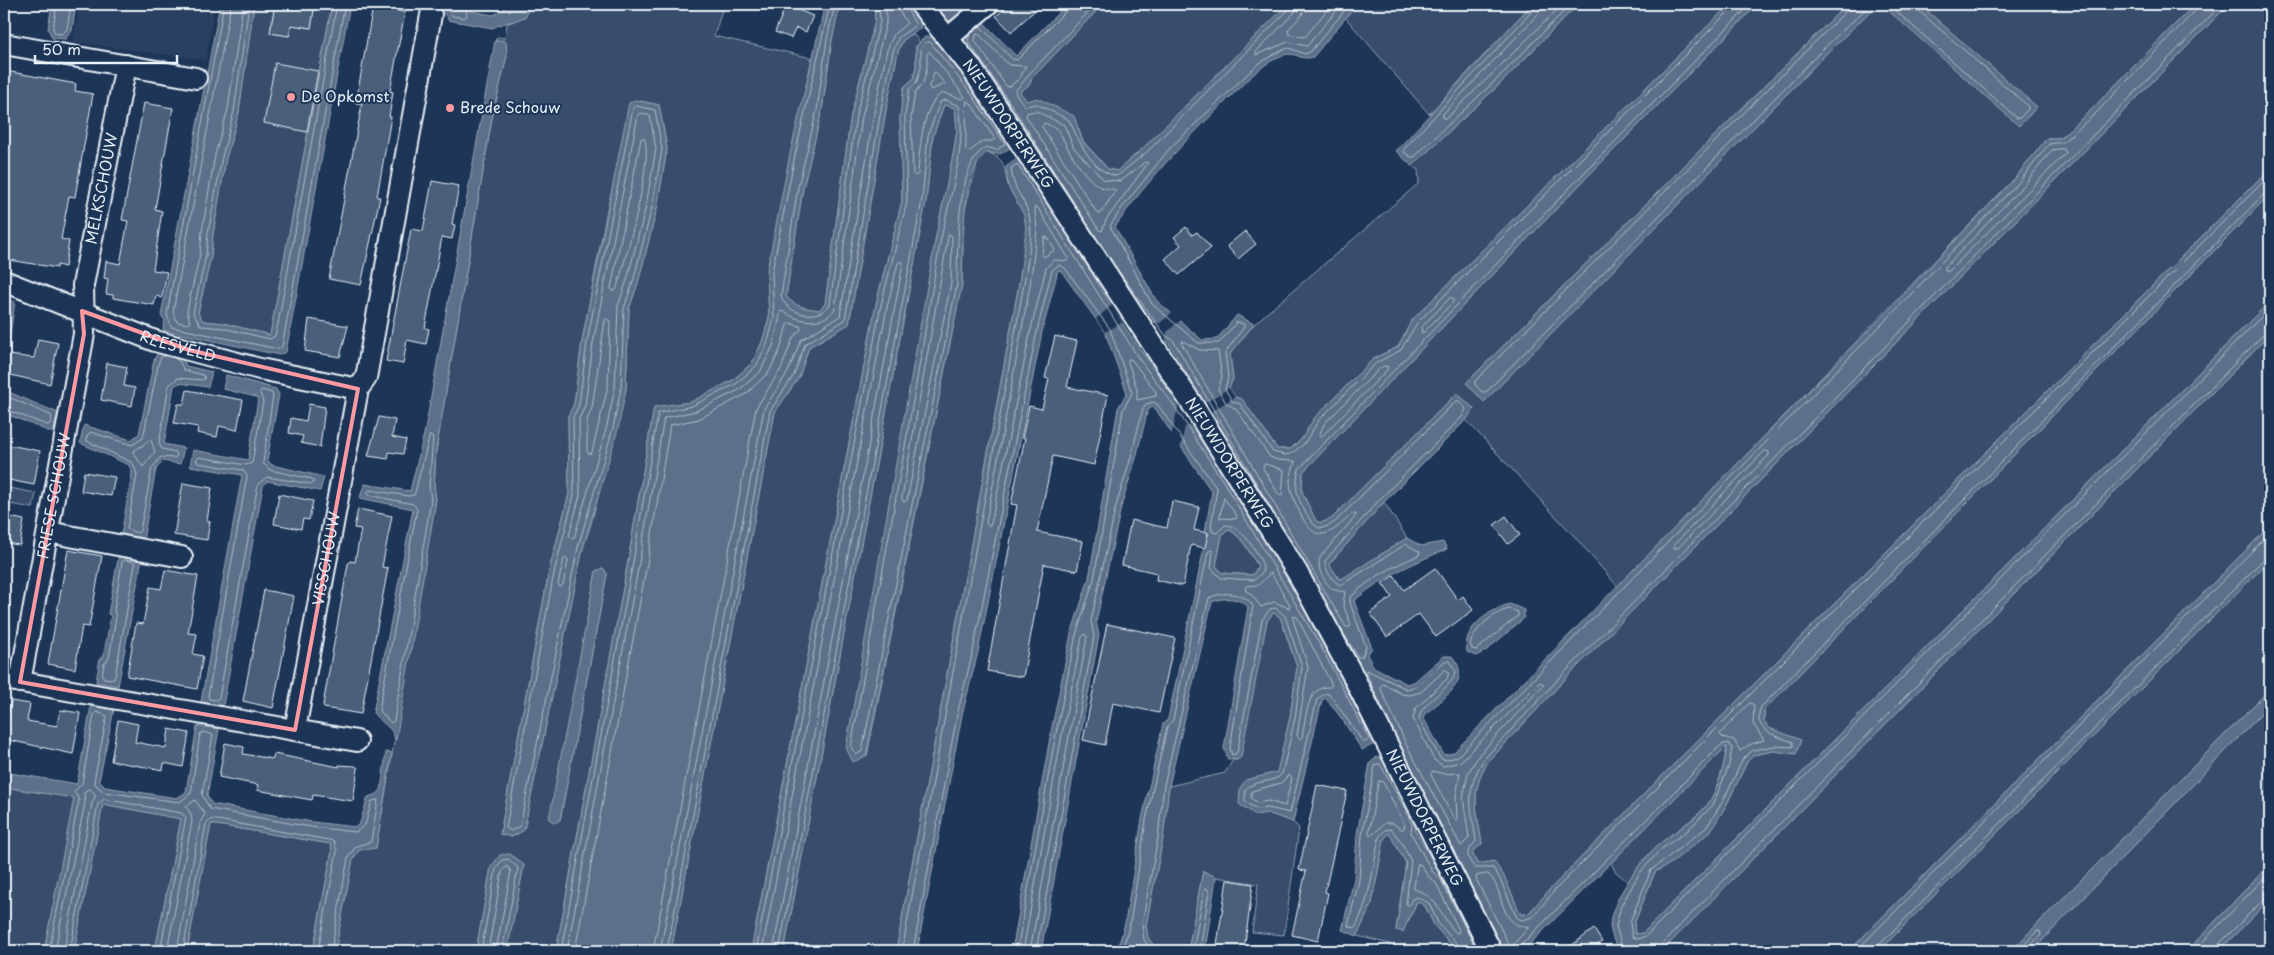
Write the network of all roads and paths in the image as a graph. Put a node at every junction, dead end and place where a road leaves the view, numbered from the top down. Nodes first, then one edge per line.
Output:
1 (920, 4) edge
2 (983, 8) edge
3 (431, 15) dead end
4 (948, 38) junction
5 (4, 44) edge
6 (126, 65) junction
7 (196, 78) dead end
8 (4, 281) edge
9 (82, 312) junction
10 (358, 388) junction
11 (48, 532) junction
12 (182, 557) dead end
13 (12, 680) edge
14 (295, 730) junction
15 (357, 741) dead end
16 (1491, 951) edge

1 - 4 street, NIEUWDORPERWEG
2 - 4 street
3 - 10 street
4 - 16 street, NIEUWDORPERWEG
5 - 6 street
6 - 7 street
6 - 9 street, MELKSCHOUW
8 - 9 street, REESVELD
9 - 10 street, REESVELD
9 - 11 street, FRIESE SCHOUW
10 - 14 street, VISSCHOUW
11 - 12 street
11 - 13 street, FRIESE SCHOUW
13 - 14 street
14 - 15 street

